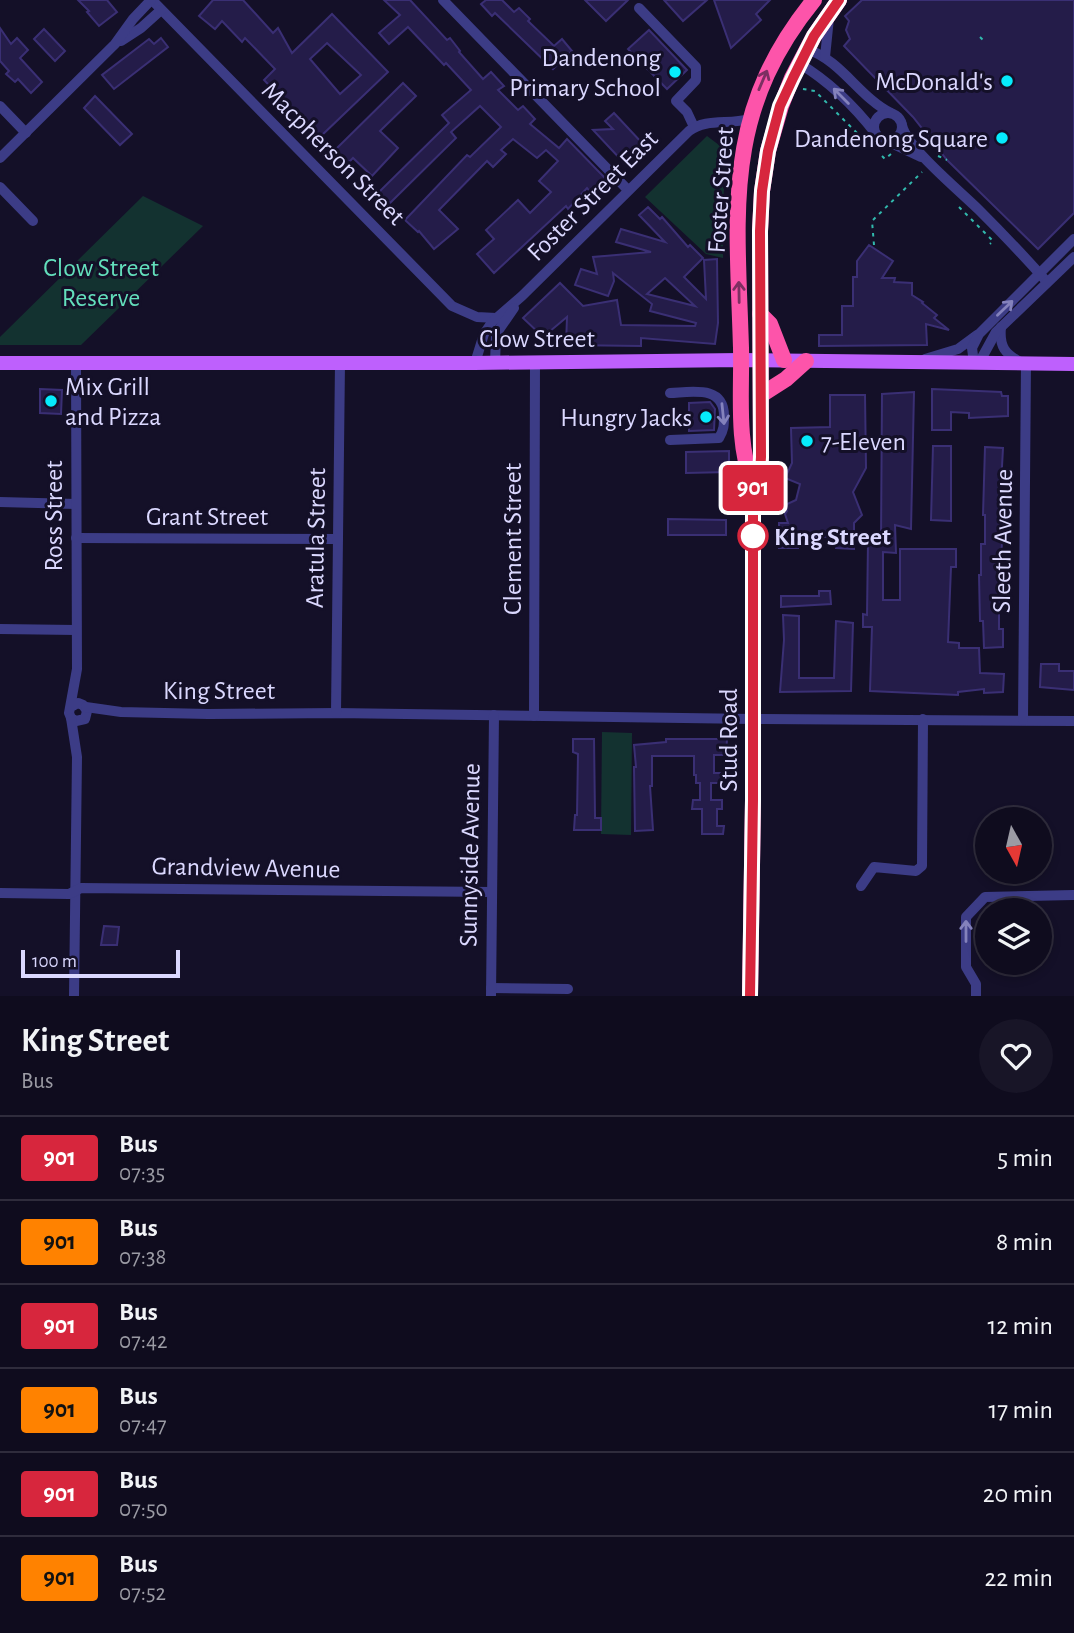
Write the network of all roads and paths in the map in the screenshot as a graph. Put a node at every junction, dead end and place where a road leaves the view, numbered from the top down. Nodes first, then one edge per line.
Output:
1 (151, 0) edge
2 (443, 0) edge
3 (814, 0) edge
4 (835, 5) edge
5 (639, 8) dead end
6 (161, 10) junction
7 (980, 37) dead end
8 (985, 42) dead end
9 (115, 44) junction
10 (783, 44) junction
11 (804, 57) junction
12 (825, 57) junction
13 (798, 92) dead end
14 (0, 106) edge
15 (891, 113) junction
16 (749, 119) junction
17 (902, 125) junction
18 (694, 127) junction
19 (26, 133) junction
20 (876, 134) junction
21 (888, 141) junction
22 (873, 149) dead end
23 (0, 158) edge
24 (947, 160) dead end
25 (929, 162) junction
26 (0, 187) edge
27 (628, 190) junction
28 (33, 221) dead end
29 (1074, 239) edge
30 (874, 245) dead end
31 (1074, 257) edge
32 (1043, 278) junction
33 (522, 296) junction
34 (760, 314) junction
35 (496, 318) junction
36 (1001, 327) junction
37 (979, 334) junction
38 (741, 360) junction
39 (762, 360) junction
40 (785, 360) junction
41 (806, 361) junction
42 (76, 362) junction
43 (340, 362) junction
44 (535, 362) junction
45 (0, 363) edge
46 (475, 363) junction
47 (495, 363) junction
48 (909, 363) junction
49 (976, 363) junction
50 (1024, 363) junction
51 (1074, 364) edge
52 (670, 393) dead end
53 (761, 395) junction
54 (670, 440) dead end
55 (753, 485) junction
56 (0, 502) edge
57 (76, 504) junction
58 (76, 538) junction
59 (338, 540) junction
60 (0, 629) edge
61 (76, 630) junction
62 (77, 669) junction
63 (71, 713) junction
64 (85, 713) junction
65 (337, 713) junction
66 (494, 715) junction
67 (534, 716) junction
68 (753, 719) junction
69 (923, 719) junction
70 (1023, 720) junction
71 (1074, 720) edge
72 (77, 757) junction
73 (861, 886) dead end
74 (75, 891) junction
75 (492, 892) junction
76 (0, 893) edge
77 (1074, 895) edge
78 (568, 989) dead end
79 (491, 992) edge
80 (74, 996) edge
81 (750, 996) edge
82 (976, 996) edge

1 - 6 street, Macpherson Street
1 - 9 street
2 - 27 street
3 - 10 highway, Foster Street
4 - 11 highway, Foster Street
4 - 12 street
5 - 18 street
6 - 9 street
6 - 35 street, Macpherson Street
7 - 8 path
9 - 19 street
10 - 11 highway
16 -> 10 highway, Foster Street
11 - 12 street
20 -> 11 street
11 - 34 highway, Foster Street
12 - 15 street
13 - 22 path
14 - 19 street
15 - 17 street
15 - 20 street
16 - 18 street
38 -> 16 highway, Foster Street
17 - 21 street
17 - 25 street
18 - 27 street, Foster Street East
19 - 23 street
20 - 21 street
21 - 25 street
24 - 25 path
25 - 30 path
25 - 32 street
26 - 28 street
27 - 33 street, Foster Street East
29 - 32 street
31 - 32 street
32 - 36 street
37 -> 32 street
33 - 35 street, Foster Street East
33 - 47 street, Foster Street East
34 - 39 highway, Foster Street
34 - 40 highway
35 - 46 street, Foster Street East
36 - 49 street
36 - 50 street
37 - 48 street
37 - 49 street
38 - 39 main road, Clow Street
38 - 44 main road, Clow Street
38 - 55 highway, Stud Road
39 - 40 main road, Clow Street
39 - 53 highway, Stud Road
40 - 41 main road, Clow Street
41 - 48 main road, Clow Street
41 - 53 highway
42 - 43 main road, Clow Street
42 - 45 main road, Clow Street
42 - 57 street, Ross Street
43 - 46 main road, Clow Street
43 - 59 street, Aratula Street
44 - 47 main road, Clow Street
44 - 67 street, Clement Street
46 - 47 main road, Clow Street
48 - 49 main road, Clow Street
49 - 50 main road, Clow Street
50 - 51 main road, Clow Street
50 - 70 street, Sleeth Avenue
52 -> 54 street
53 - 55 highway, Stud Road
55 - 68 highway, Stud Road
56 - 57 street
57 - 58 street, Ross Street
58 - 59 street, Grant Street
58 - 61 street, Ross Street
59 - 65 street, Aratula Street
60 - 61 street
61 - 62 street, Ross Street
62 - 63 street, Ross Street
62 - 64 street, Ross Street
63 - 64 street
63 - 64 street
63 - 72 street, Ross Street
64 - 65 street, King Street
64 - 72 street, Ross Street
65 - 66 street, King Street
66 - 67 street, King Street
66 - 75 street, Sunnyside Avenue
67 - 68 street, King Street
68 - 69 street, King Street
68 - 81 highway, Stud Road
69 - 70 street, King Street
69 - 73 street
70 - 71 street, King Street
72 - 74 street, Ross Street
74 - 75 street, Grandview Avenue
74 - 76 street, Grandview Avenue
74 - 80 street, Ross Street
75 - 79 street, Sunnyside Avenue
82 -> 77 street
78 - 79 street

